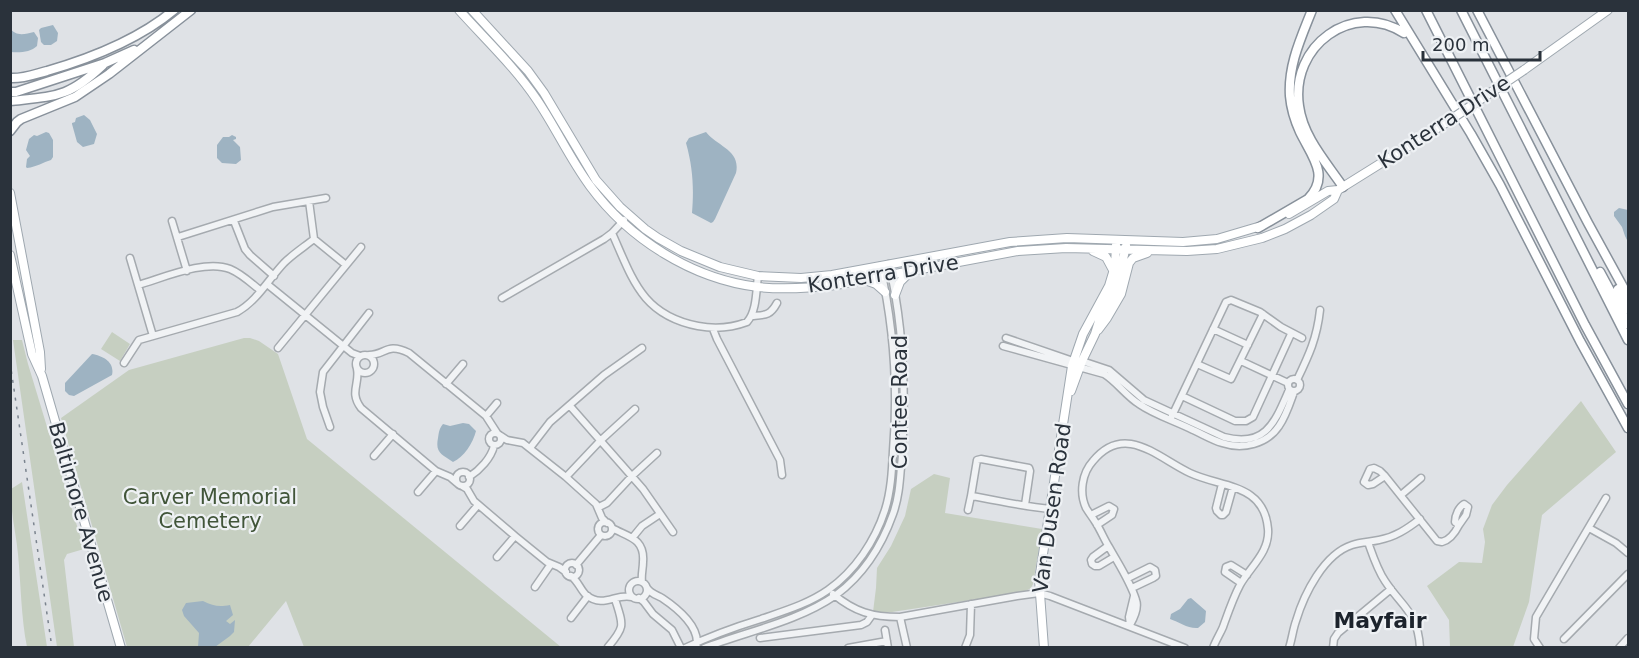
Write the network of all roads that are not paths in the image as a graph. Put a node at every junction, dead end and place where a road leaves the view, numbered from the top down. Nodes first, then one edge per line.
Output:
1 (174, 10) edge
2 (191, 10) edge
3 (459, 10) edge
4 (1312, 10) edge
5 (1395, 10) edge
6 (1426, 10) edge
7 (1461, 10) edge
8 (1608, 10) edge
9 (1478, 11) edge
10 (475, 12) edge
11 (1382, 15) dead end
12 (1326, 25) dead end
13 (132, 39) junction
14 (146, 45) junction
15 (105, 63) junction
16 (10, 78) edge
17 (10, 92) edge
18 (10, 101) edge
19 (10, 131) edge
20 (1471, 134) junction
21 (1308, 146) junction
22 (1547, 146) junction
23 (1341, 188) junction
24 (10, 193) edge
25 (1555, 194) junction
26 (326, 198) dead end
27 (309, 201) junction
28 (629, 215) junction
29 (172, 221) dead end
30 (234, 221) junction
31 (622, 222) junction
32 (1258, 228) junction
33 (612, 233) junction
34 (178, 237) junction
35 (314, 240) junction
36 (1127, 240) junction
37 (1116, 244) junction
38 (361, 247) dead end
39 (1087, 248) junction
40 (1126, 250) junction
41 (1155, 251) junction
42 (10, 255) edge
43 (130, 258) dead end
44 (889, 264) junction
45 (346, 265) junction
46 (880, 266) junction
47 (187, 271) junction
48 (912, 271) junction
49 (891, 275) junction
50 (274, 276) junction
51 (758, 276) junction
52 (882, 276) junction
53 (1112, 278) junction
54 (864, 280) junction
55 (267, 284) junction
56 (138, 285) junction
57 (757, 286) junction
58 (261, 291) junction
59 (885, 292) junction
60 (895, 295) junction
61 (1629, 296) edge
62 (502, 298) dead end
63 (777, 303) dead end
64 (1629, 309) edge
65 (1320, 310) dead end
66 (369, 314) dead end
67 (1263, 314) junction
68 (305, 315) junction
69 (752, 316) junction
70 (1629, 324) edge
71 (713, 329) junction
72 (1213, 329) junction
73 (1095, 334) junction
74 (1291, 334) junction
75 (153, 336) junction
76 (1302, 338) dead end
77 (1629, 340) edge
78 (1005, 342) dead end
79 (1248, 345) junction
80 (342, 346) junction
81 (279, 348) dead end
82 (642, 348) dead end
83 (372, 357) junction
84 (358, 358) junction
85 (1241, 361) junction
86 (124, 363) dead end
87 (463, 364) dead end
88 (1077, 364) junction
89 (1197, 364) junction
90 (359, 373) junction
91 (1272, 375) junction
92 (42, 376) junction
93 (1297, 380) junction
94 (446, 384) junction
95 (1290, 388) junction
96 (1182, 396) junction
97 (497, 403) dead end
98 (1629, 404) edge
99 (570, 406) junction
100 (635, 409) dead end
101 (486, 416) junction
102 (1172, 417) junction
103 (330, 427) dead end
104 (1629, 428) edge
105 (393, 434) junction
106 (499, 437) junction
107 (600, 441) junction
108 (494, 446) junction
109 (530, 448) junction
110 (657, 453) dead end
111 (374, 456) dead end
112 (436, 471) junction
113 (459, 474) junction
114 (782, 475) dead end
115 (632, 476) junction
116 (1385, 476) dead end
117 (450, 477) junction
118 (566, 477) junction
119 (1421, 478) dead end
120 (465, 484) junction
121 (1222, 484) junction
122 (1233, 487) junction
123 (418, 492) dead end
124 (1401, 495) junction
125 (971, 496) junction
126 (1606, 498) dead end
127 (478, 505) junction
128 (1025, 505) junction
129 (599, 507) junction
130 (1051, 509) junction
131 (968, 510) dead end
132 (660, 514) junction
133 (1091, 515) junction
134 (1420, 519) junction
135 (1097, 525) junction
136 (1459, 525) dead end
137 (460, 526) dead end
138 (608, 526) junction
139 (1589, 528) junction
140 (673, 532) dead end
141 (601, 535) junction
142 (515, 536) junction
143 (633, 537) junction
144 (1368, 542) junction
145 (1108, 546) junction
146 (1629, 553) edge
147 (497, 557) dead end
148 (1114, 557) junction
149 (551, 564) junction
150 (572, 574) junction
151 (1629, 574) edge
152 (1247, 575) junction
153 (1128, 578) junction
154 (640, 580) junction
155 (1241, 583) junction
156 (847, 585) junction
157 (535, 587) dead end
158 (647, 588) junction
159 (1132, 588) junction
160 (629, 589) junction
161 (1391, 589) junction
162 (828, 590) junction
163 (1039, 594) junction
164 (588, 596) junction
165 (834, 596) junction
166 (618, 598) junction
167 (635, 598) junction
168 (971, 604) junction
169 (852, 608) junction
170 (872, 615) junction
171 (900, 617) junction
172 (571, 618) dead end
173 (1130, 626) junction
174 (885, 630) dead end
175 (760, 638) dead end
176 (1629, 638) edge
177 (1564, 639) dead end
178 (888, 644) edge
179 (696, 645) edge
180 (608, 647) edge
181 (852, 647) edge
182 (121, 648) edge
183 (683, 648) edge
184 (704, 648) edge
185 (907, 648) edge
186 (965, 648) edge
187 (1044, 648) edge
188 (1185, 648) edge
189 (1215, 648) edge
190 (1289, 648) edge
191 (1333, 648) edge
192 (1420, 648) edge
193 (1540, 648) edge
194 (1619, 648) edge

1 - 13 highway
2 - 14 highway
3 - 31 main road, Konterra Drive
4 - 21 highway
5 - 20 highway
6 - 98 highway
7 - 25 highway
8 - 23 main road, Konterra Drive, bridge
9 - 22 highway
10 - 28 main road, Konterra Drive
11 - 20 highway
12 - 23 highway
13 - 15 highway
13 - 16 highway
14 - 15 highway
14 - 19 highway
15 - 17 highway
15 - 18 highway
20 - 104 highway
21 - 23 highway
21 - 32 highway
22 - 61 highway
22 - 64 highway
23 - 32 main road, Konterra Drive
23 - 41 main road, Konterra Drive
24 - 92 main road, Baltimore Avenue
25 - 70 highway
25 - 77 highway
26 - 27 street
27 - 30 street
27 - 35 street
28 - 31 street
28 - 51 main road, Konterra Drive
29 - 34 street
30 - 34 street
30 - 50 street
31 - 33 street
31 - 57 main road, Konterra Drive
32 - 36 main road, Konterra Drive
33 - 62 street
33 - 71 street
34 - 47 street
35 - 45 street
35 - 50 street
36 - 37 main road, Konterra Drive
36 - 40 main road, Van Dusen Road
37 - 39 main road, Konterra Drive
37 - 40 main road, Konterra Drive
37 - 44 main road, Konterra Drive
37 - 53 main road, Van Dusen Road
38 - 45 street
39 - 48 main road, Konterra Drive
39 - 53 main road
40 - 41 main road, Konterra Drive
40 - 73 main road, Van Dusen Road
41 - 73 main road
42 - 92 main road, Baltimore Avenue
43 - 56 street
44 - 46 main road, Konterra Drive
44 - 49 street, Contee Road
45 - 68 street
46 - 51 main road, Konterra Drive
46 - 52 street, Contee Road
47 - 56 street
47 - 58 street
48 - 49 main road, Konterra Drive
48 - 60 main road
49 - 52 main road, Konterra Drive
49 - 60 street, Contee Road
50 - 55 street
51 - 57 street
52 - 54 main road, Konterra Drive
52 - 59 street, Contee Road
53 - 88 main road, Van Dusen Road
54 - 57 main road, Konterra Drive
54 - 59 main road
55 - 58 street
55 - 68 street
56 - 75 street
57 - 69 street
58 - 75 street
59 - 162 street, Contee Road
60 - 156 street, Contee Road
63 - 69 street
65 - 93 street
66 - 80 street
67 - 72 street
67 - 74 street
67 - 79 street
68 - 80 street
68 - 81 street
69 - 71 street
71 - 114 street
72 - 79 street
72 - 89 street
73 - 88 main road, Van Dusen Road
74 - 76 street
74 - 91 street
75 - 86 street
78 - 88 street
79 - 85 street
80 - 84 street
80 - 103 street
82 - 99 street
83 - 84 street
83 - 90 street
83 - 94 street
84 - 90 street
85 - 89 street
85 - 91 street
87 - 94 street
88 - 102 street
88 - 130 main road, Van Dusen Road
89 - 96 street
90 - 105 street
91 - 95 street
91 - 96 street
92 - 182 main road, Baltimore Avenue
93 - 95 street
93 - 95 street
94 - 101 street
95 - 102 street
96 - 102 street
97 - 101 street
99 - 107 street
99 - 109 street
100 - 107 street
101 - 106 street
105 - 111 street
105 - 112 street
106 - 108 street
106 - 108 street
106 - 109 street
107 - 115 street
107 - 118 street
108 - 120 street
109 - 118 street
110 - 115 street
112 - 117 street
112 - 123 street
113 - 117 street
113 - 120 street
113 - 120 street
115 - 129 street
115 - 132 street
116 - 124 street
117 - 120 street
118 - 129 street
119 - 124 street
120 - 127 street
121 - 122 street
121 - 122 street
121 - 133 street
122 - 152 street
124 - 134 street
125 - 128 street
125 - 128 street
125 - 131 street
126 - 139 street
127 - 137 street
127 - 142 street
128 - 130 street
129 - 138 street
130 - 163 main road, Van Dusen Road
132 - 140 street
132 - 143 street
133 - 135 street
133 - 135 street
134 - 136 street
134 - 144 street
135 - 145 street
138 - 141 street
138 - 141 street
138 - 143 street
139 - 146 street
139 - 193 street
141 - 150 street
142 - 147 street
142 - 149 street
143 - 154 street
144 - 161 street
144 - 190 street
145 - 148 street
145 - 148 street
148 - 153 street
149 - 150 street
149 - 157 street
150 - 164 street
151 - 177 street
152 - 155 street
152 - 155 street
153 - 159 street
153 - 159 street
154 - 158 street
154 - 160 street
155 - 189 street
156 - 165 street, Contee Road
156 - 169 street
158 - 167 street
158 - 179 street
159 - 173 street
160 - 166 street
160 - 167 street
161 - 191 street
161 - 192 street
162 - 165 street
162 - 179 street, Contee Road
163 - 168 street
163 - 173 street
163 - 187 main road, Van Dusen Road
164 - 166 street
164 - 172 street
165 - 169 street
165 - 184 street, Contee Road
166 - 167 street
166 - 180 street
167 - 183 street
168 - 171 street
168 - 186 street
169 - 170 street
170 - 171 street
170 - 175 street
171 - 185 street
173 - 188 street
174 - 178 street
176 - 194 street
178 - 181 street
179 - 183 street, Contee Road

